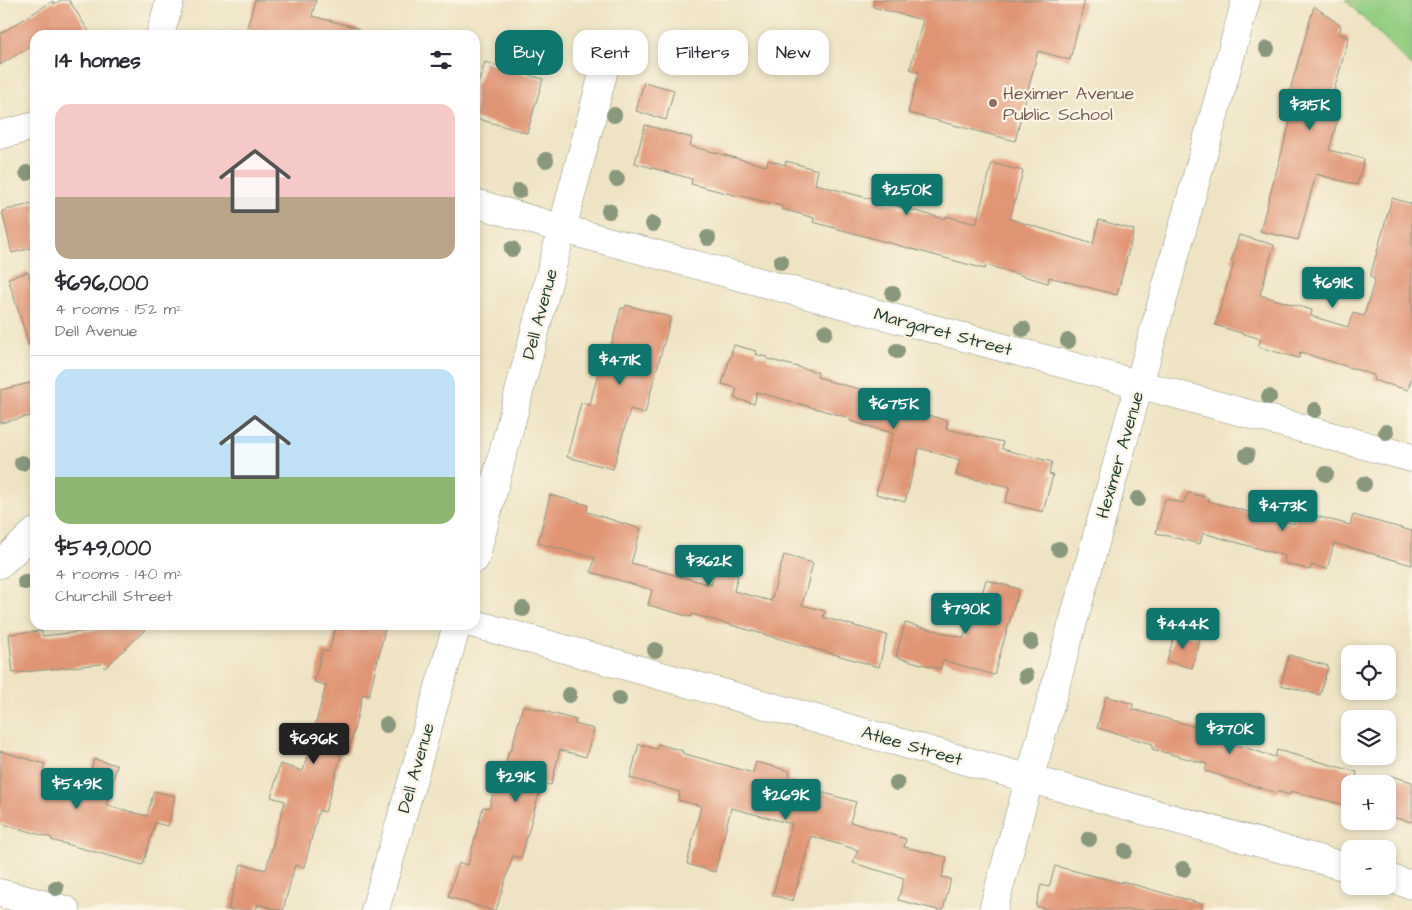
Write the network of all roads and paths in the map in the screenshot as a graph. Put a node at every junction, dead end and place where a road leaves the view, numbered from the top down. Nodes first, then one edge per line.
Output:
1 (170, 0) edge
2 (1246, 0) edge
3 (161, 30) edge
4 (603, 75) edge
5 (30, 127) edge
6 (0, 135) edge
7 (480, 205) edge
8 (563, 229) junction
9 (1140, 385) junction
10 (1412, 458) edge
11 (30, 537) edge
12 (480, 540) edge
13 (0, 564) edge
14 (480, 625) edge
15 (456, 630) edge
16 (1029, 778) junction
17 (1341, 865) edge
18 (1396, 880) edge
19 (1412, 885) edge
20 (0, 893) edge
21 (66, 910) edge
22 (375, 910) edge
23 (993, 910) edge

1 - 3 street
2 - 9 street, Heximer Avenue
4 - 8 street, Dell Avenue
5 - 6 street
7 - 8 street, Margaret Street
8 - 9 street, Margaret Street
8 - 12 street, Dell Avenue
9 - 10 street, Margaret Street
9 - 16 street, Heximer Avenue
11 - 13 street
14 - 16 street, Atlee Street
15 - 22 street, Dell Avenue
16 - 17 street, Atlee Street
16 - 23 street, Heximer Avenue
18 - 19 street
20 - 21 street

